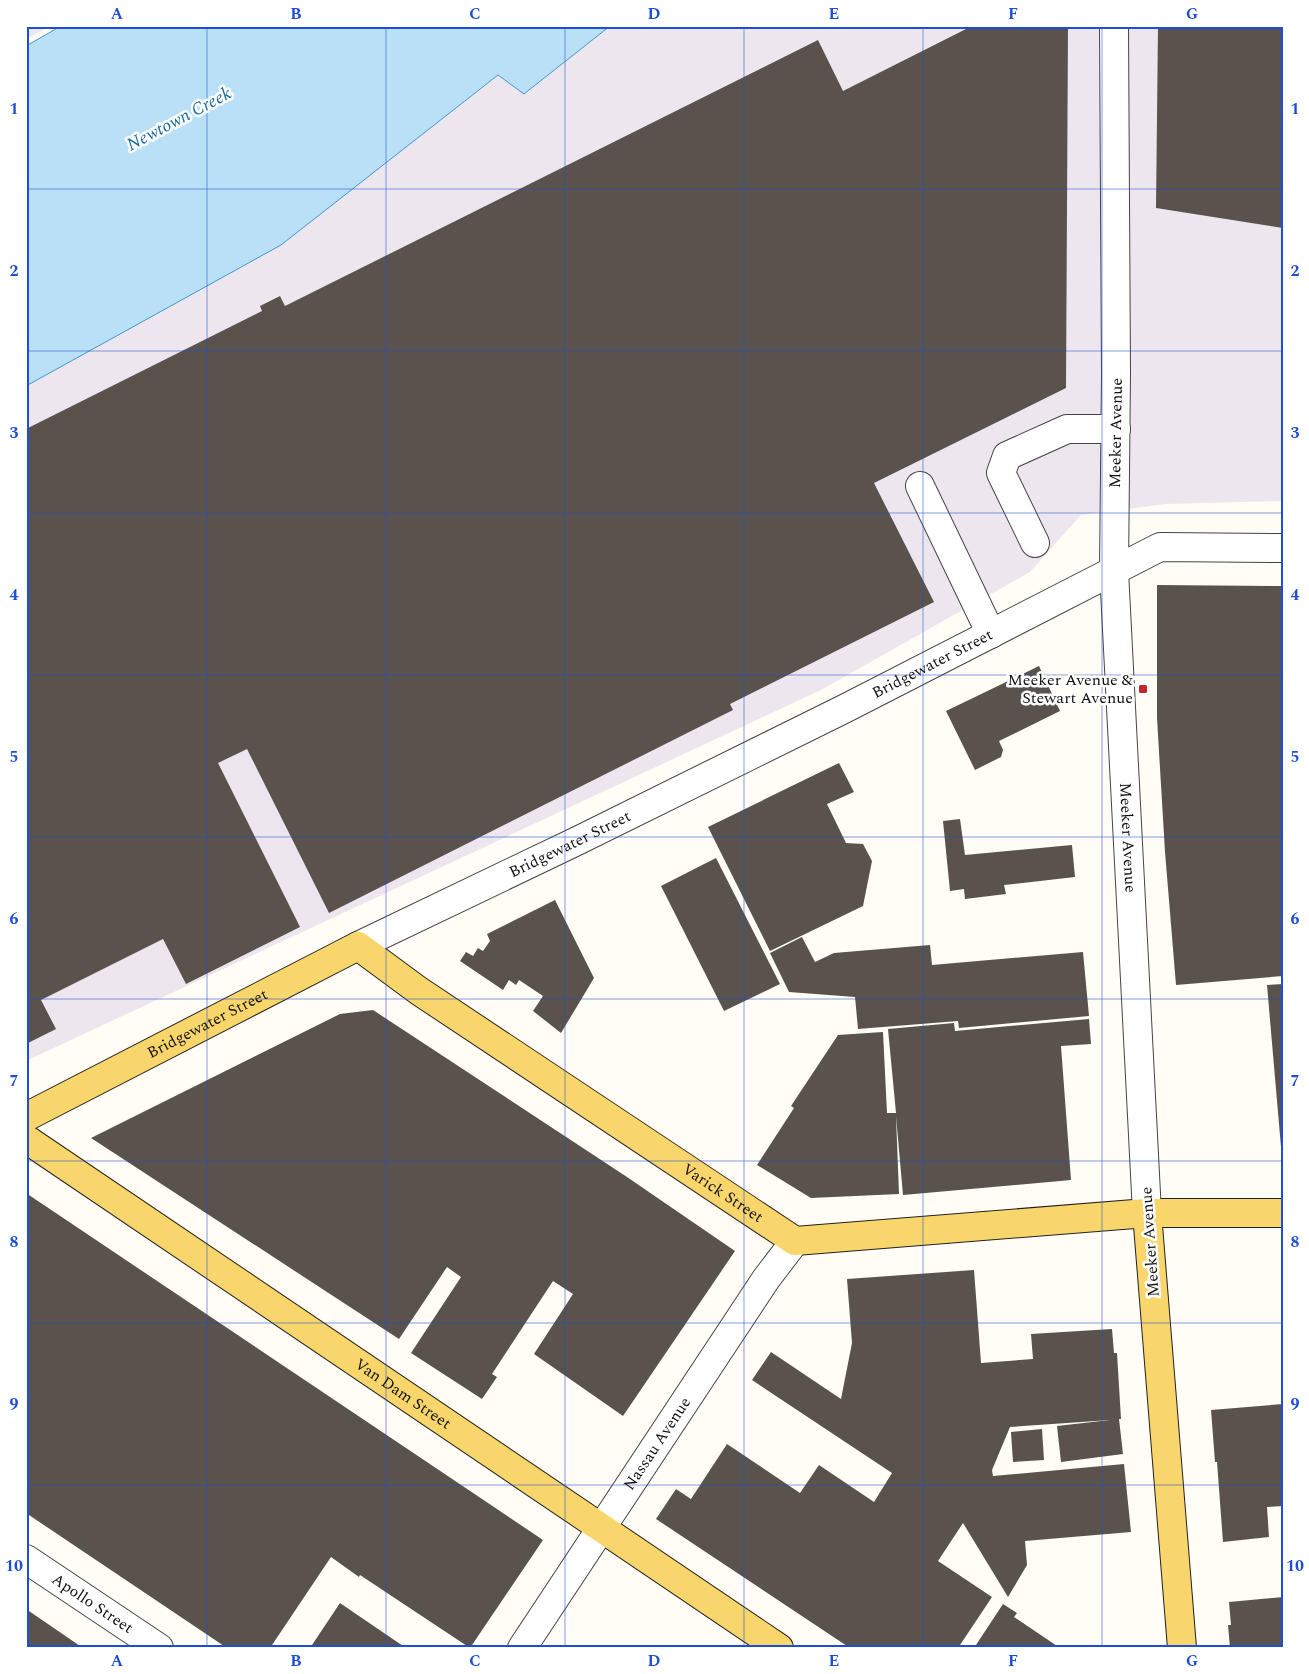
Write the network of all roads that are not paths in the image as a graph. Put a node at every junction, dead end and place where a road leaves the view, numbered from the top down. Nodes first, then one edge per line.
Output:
1 (1114, 26) edge
2 (1116, 429) junction
3 (920, 486) dead end
4 (1035, 543) dead end
5 (1283, 548) edge
6 (1114, 570) junction
7 (991, 634) junction
8 (358, 946) junction
9 (26, 1116) edge
10 (26, 1139) edge
11 (1148, 1213) junction
12 (1283, 1213) edge
13 (795, 1241) junction
14 (602, 1528) junction
15 (26, 1559) edge
16 (774, 1646) edge
17 (159, 1648) edge
18 (522, 1648) edge
19 (1182, 1648) edge

1 - 2 street, Meeker Avenue
2 - 4 street
2 - 6 street, Meeker Avenue
3 - 7 street
5 - 6 street, Bridgewater Street
6 - 7 street, Bridgewater Street
6 - 11 street, Meeker Avenue
7 - 8 street, Bridgewater Street
8 - 9 main road, Bridgewater Street
8 - 13 main road, Varick Street
10 - 14 main road, Van Dam Street
11 - 12 main road
11 - 13 main road
11 - 19 main road, Meeker Avenue
13 - 14 street, Nassau Avenue
14 - 16 main road, Van Dam Street
14 - 18 street, Nassau Avenue
15 - 17 street, Apollo Street

